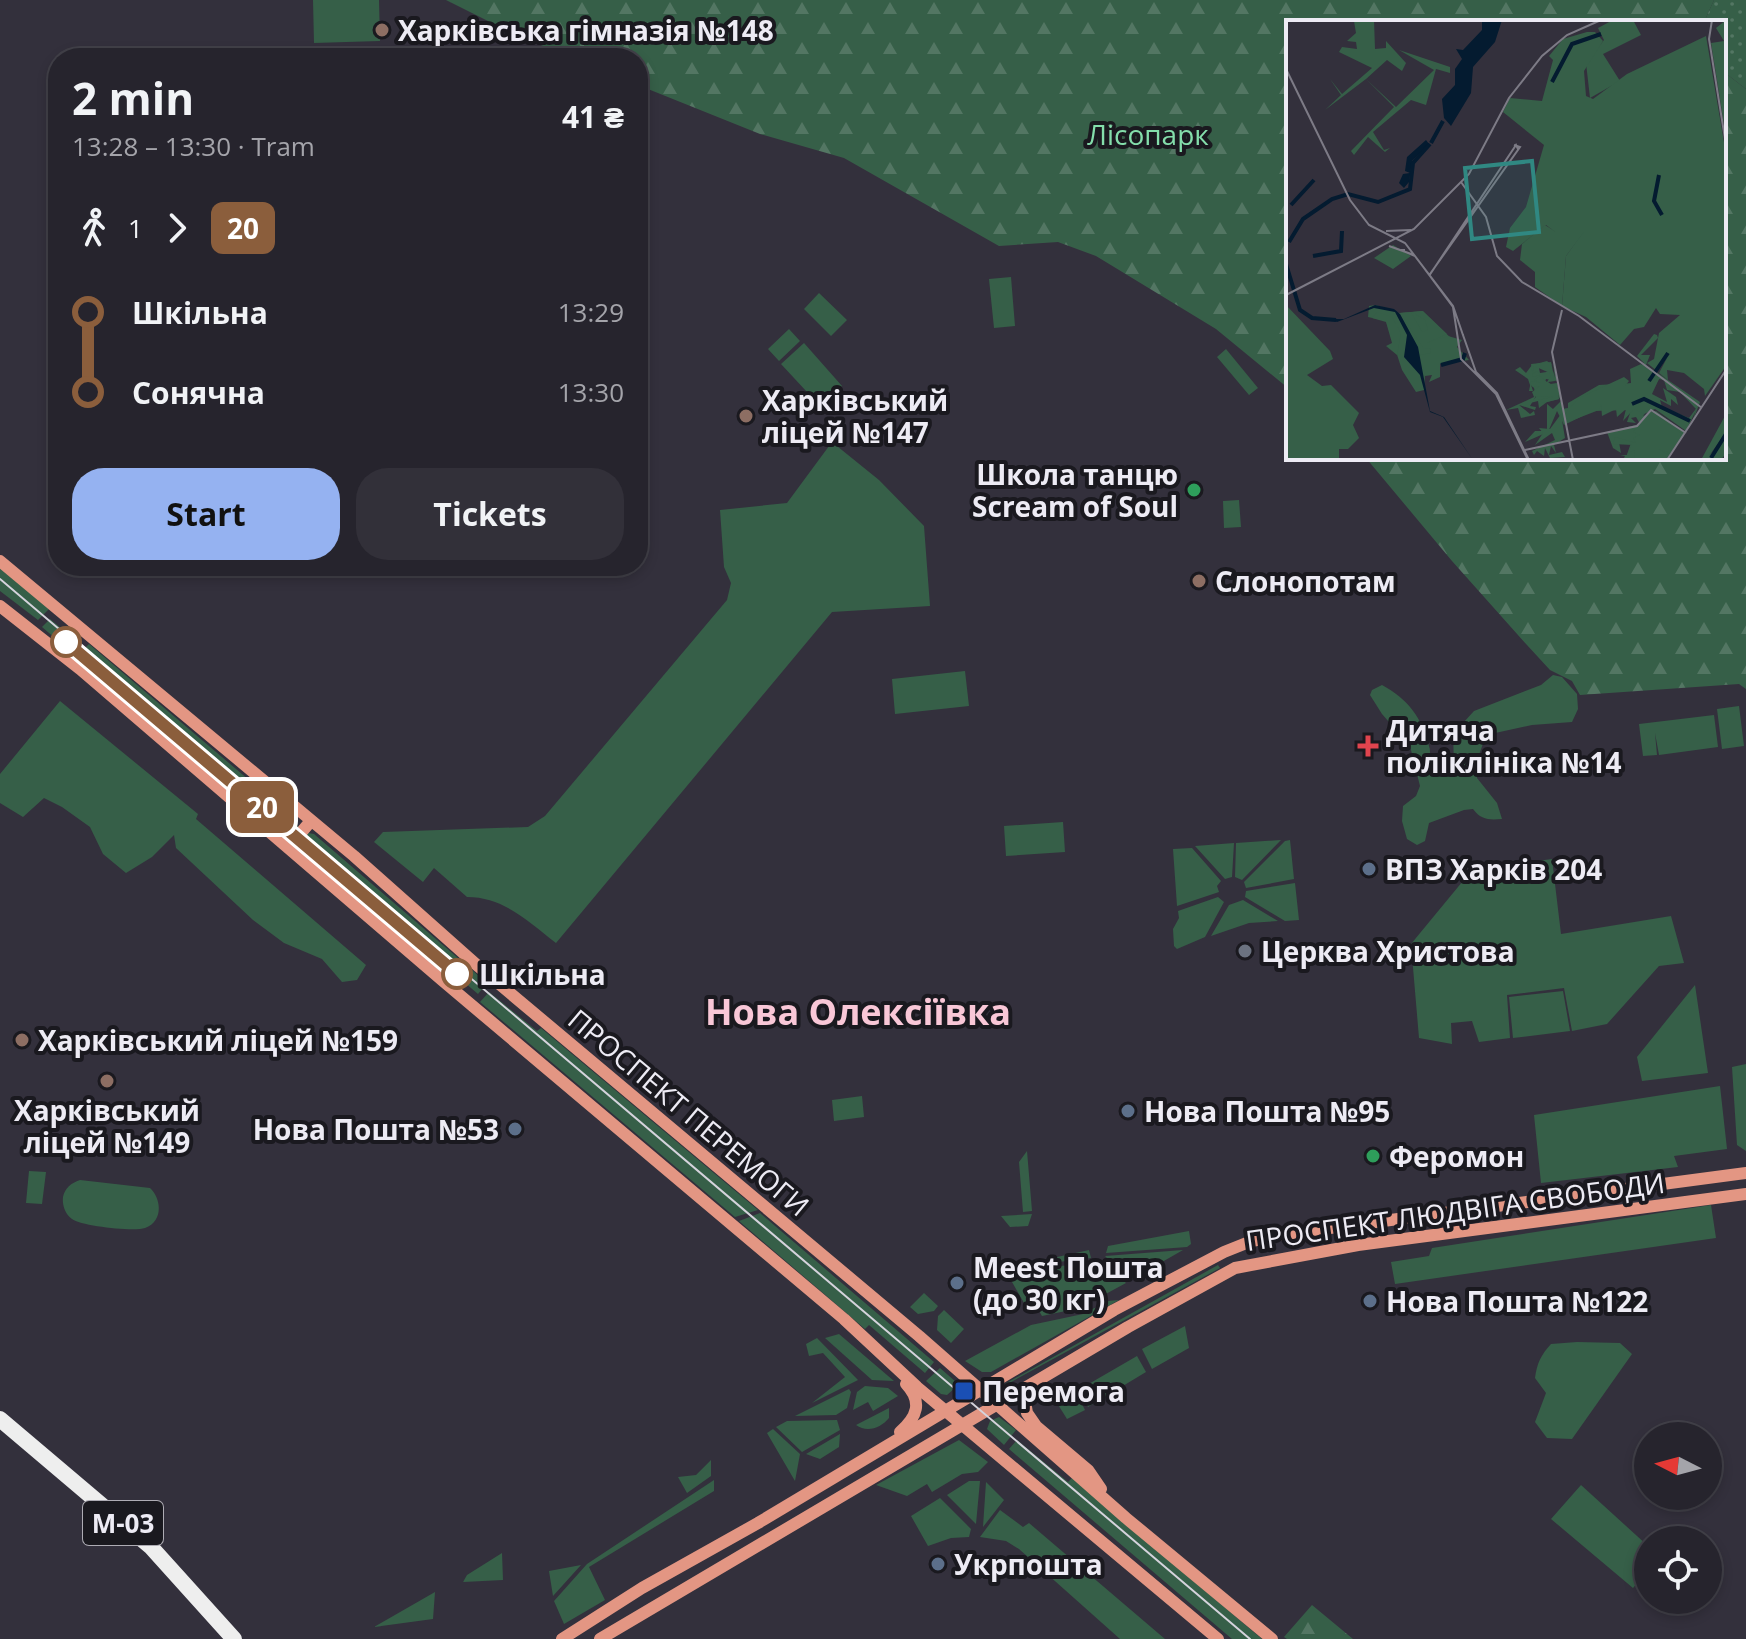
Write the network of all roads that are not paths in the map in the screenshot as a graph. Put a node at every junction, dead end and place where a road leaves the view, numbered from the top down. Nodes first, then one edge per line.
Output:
1 (0, 561) edge
2 (0, 606) edge
3 (310, 822) junction
4 (288, 848) junction
5 (1746, 1173) edge
6 (1746, 1194) edge
7 (844, 1319) junction
8 (1040, 1380) junction
9 (980, 1391) junction
10 (997, 1406) junction
11 (946, 1411) junction
12 (0, 1419) edge
13 (964, 1426) junction
14 (880, 1449) junction
15 (1115, 1507) junction
16 (234, 1639) edge
17 (562, 1639) edge
18 (600, 1639) edge
19 (1218, 1639) edge
20 (1272, 1639) edge

1 - 3 main road, ПРОСПЕКТ ПЕРЕМОГИ
2 - 4 main road, ПРОСПЕКТ ПЕРЕМОГИ
3 - 4 main road
3 - 9 main road, ПРОСПЕКТ ПЕРЕМОГИ
4 - 7 main road, ПРОСПЕКТ ПЕРЕМОГИ
5 - 9 main road, ПРОСПЕКТ ЛЮДВІГА СВОБОДИ
6 - 8 main road, ПРОСПЕКТ ЛЮДВІГА СВОБОДИ
7 - 11 main road, ПРОСПЕКТ ПЕРЕМОГИ
7 - 14 main road
8 - 10 main road, ПРОСПЕКТ ЛЮДВІГА СВОБОДИ
8 - 15 main road
9 - 10 main road, ПРОСПЕКТ ПЕРЕМОГИ
9 - 11 main road, ПРОСПЕКТ ЛЮДВІГА СВОБОДИ
10 - 13 main road, ПРОСПЕКТ ЛЮДВІГА СВОБОДИ
10 - 15 main road, ПРОСПЕКТ ПЕРЕМОГИ
11 - 13 main road, ПРОСПЕКТ ПЕРЕМОГИ
11 - 14 main road, ПРОСПЕКТ ЛЮДВІГА СВОБОДИ
12 - 16 highway, М-03
13 - 18 main road, ПРОСПЕКТ ЛЮДВІГА СВОБОДИ
13 - 19 main road, ПРОСПЕКТ ПЕРЕМОГИ
14 - 17 main road, ПРОСПЕКТ ЛЮДВІГА СВОБОДИ
15 - 20 main road, ПРОСПЕКТ ПЕРЕМОГИ

